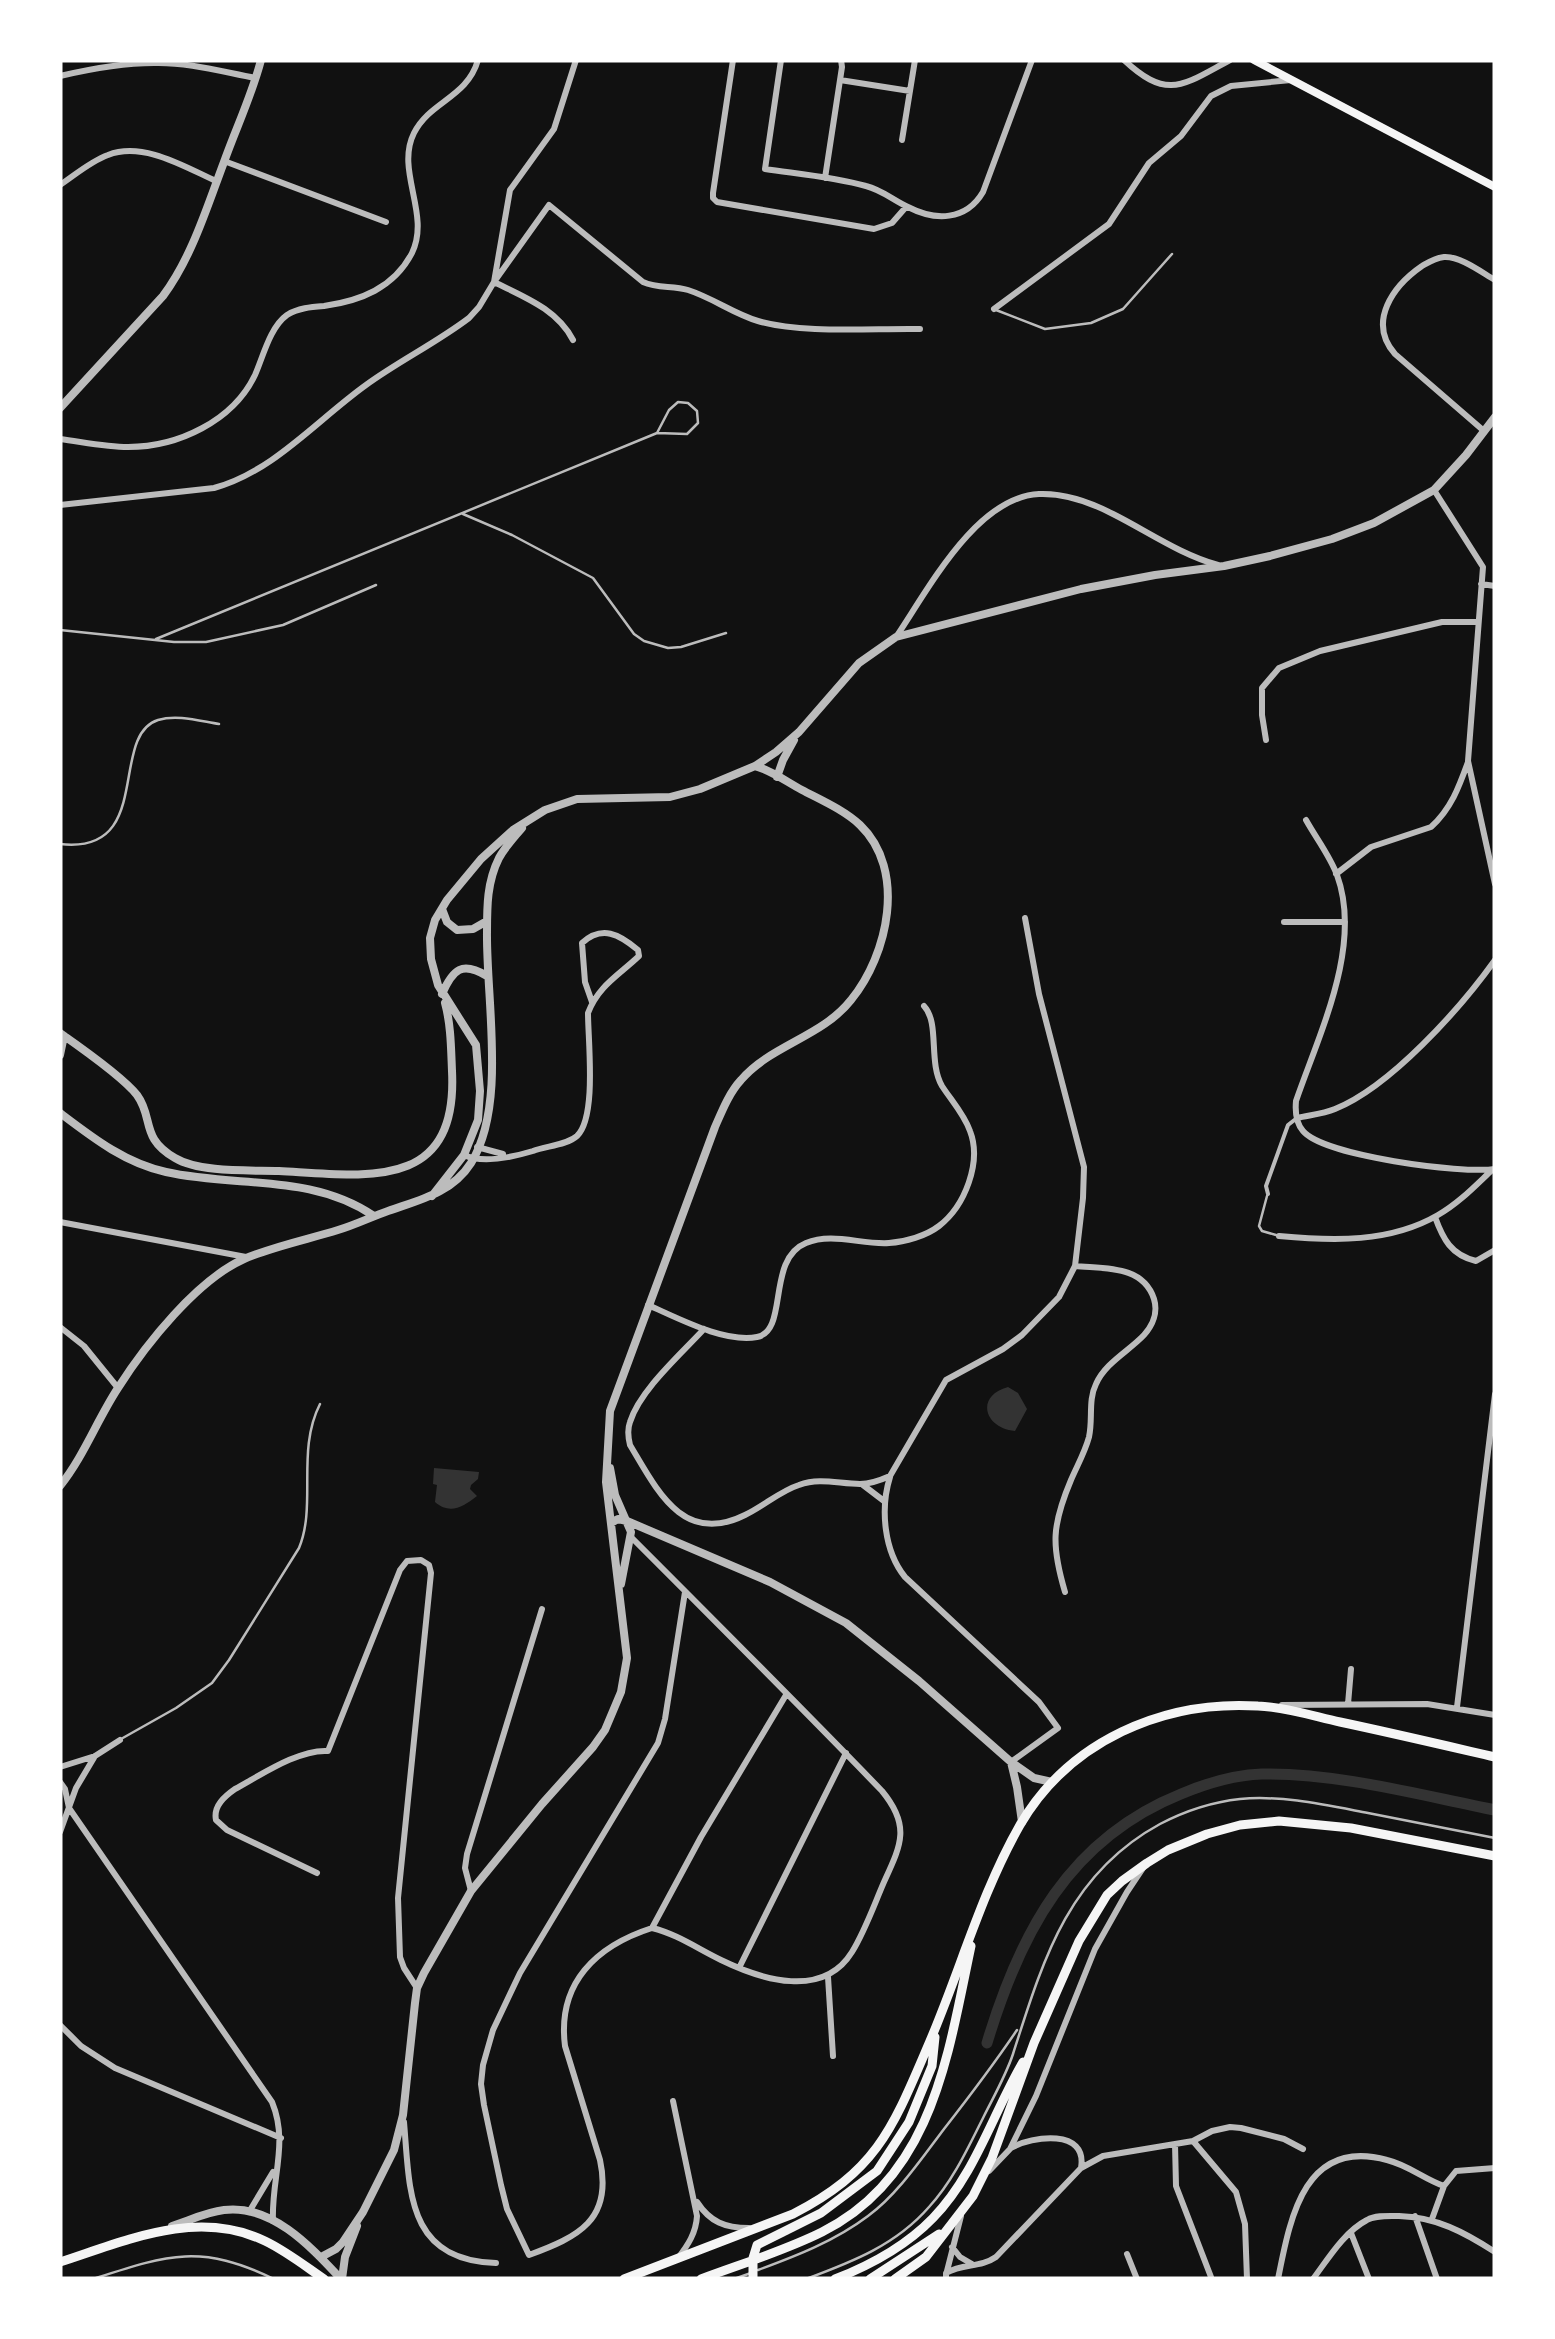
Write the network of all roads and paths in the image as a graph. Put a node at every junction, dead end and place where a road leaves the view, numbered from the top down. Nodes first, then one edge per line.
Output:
1 (261, 60) edge
2 (478, 60) edge
3 (576, 60) edge
4 (733, 60) edge
5 (781, 60) edge
6 (840, 60) edge
7 (915, 60) edge
8 (1032, 60) edge
9 (1124, 60) edge
10 (1230, 60) edge
11 (1254, 60) edge
12 (60, 76) edge
13 (256, 78) junction
14 (840, 80) junction
15 (1291, 80) junction
16 (910, 91) junction
17 (902, 140) dead end
18 (224, 161) junction
19 (825, 178) junction
20 (216, 181) junction
21 (60, 185) edge
22 (1495, 187) edge
23 (906, 206) junction
24 (386, 222) dead end
25 (1172, 254) dead end
26 (1495, 280) edge
27 (494, 282) junction
28 (994, 309) joint
29 (920, 329) dead end
30 (573, 340) dead end
31 (60, 408) edge
32 (1495, 417) edge
33 (1484, 431) junction
34 (658, 433) junction
35 (60, 440) edge
36 (1434, 490) junction
37 (60, 504) edge
38 (462, 514) junction
39 (1224, 566) junction
40 (1481, 584) junction
41 (1494, 584) edge
42 (376, 585) dead end
43 (1478, 622) junction
44 (60, 630) edge
45 (726, 633) dead end
46 (896, 637) junction
47 (156, 639) junction
48 (220, 724) dead end
49 (800, 732) junction
50 (1266, 740) dead end
51 (1468, 760) junction
52 (755, 766) junction
53 (732, 776) junction
54 (776, 776) junction
55 (528, 820) junction
56 (1306, 820) dead end
57 (60, 844) edge
58 (1336, 874) junction
59 (1495, 884) edge
60 (441, 908) junction
61 (1024, 918) dead end
62 (487, 920) junction
63 (1284, 922) dead end
64 (1345, 922) junction
65 (1495, 960) edge
66 (487, 976) junction
67 (442, 994) junction
68 (592, 1002) junction
69 (924, 1006) dead end
70 (62, 1035) edge
71 (60, 1055) edge
72 (60, 1113) edge
73 (1296, 1118) junction
74 (474, 1145) junction
75 (509, 1156) junction
76 (469, 1157) junction
77 (1494, 1169) edge
78 (324, 1192) junction
79 (1268, 1194) joint
80 (374, 1216) junction
81 (1436, 1217) junction
82 (60, 1222) edge
83 (355, 1224) junction
84 (1279, 1236) joint
85 (1495, 1250) edge
86 (247, 1257) junction
87 (1076, 1266) junction
88 (648, 1305) junction
89 (60, 1327) edge
90 (704, 1329) junction
91 (118, 1388) junction
92 (1495, 1394) edge
93 (320, 1404) dead end
94 (608, 1459) junction
95 (890, 1476) junction
96 (862, 1484) junction
97 (60, 1486) edge
98 (884, 1501) junction
99 (627, 1521) junction
100 (610, 1523) junction
101 (631, 1537) junction
102 (613, 1546) junction
103 (628, 1548) junction
104 (685, 1592) junction
105 (1064, 1592) dead end
106 (620, 1594) junction
107 (542, 1608) dead end
108 (1351, 1669) dead end
109 (786, 1695) junction
110 (1348, 1704) junction
111 (1262, 1706) junction
112 (1457, 1708) junction
113 (1495, 1715) edge
114 (120, 1740) joint
115 (846, 1753) junction
116 (95, 1756) junction
117 (1495, 1757) edge
118 (1011, 1762) junction
119 (60, 1768) edge
120 (60, 1782) edge
121 (1052, 1782) junction
122 (69, 1808) junction
123 (1022, 1822) junction
124 (60, 1832) edge
125 (1495, 1838) edge
126 (1495, 1856) edge
127 (1147, 1862) junction
128 (317, 1873) dead end
129 (470, 1891) junction
130 (652, 1928) junction
131 (974, 1928) junction
132 (738, 1968) junction
133 (828, 1977) junction
134 (417, 1988) junction
135 (60, 2025) edge
136 (1021, 2025) junction
137 (935, 2030) junction
138 (1034, 2042) junction
139 (834, 2056) dead end
140 (673, 2100) dead end
141 (403, 2115) junction
142 (281, 2138) junction
143 (1193, 2141) junction
144 (1175, 2144) junction
145 (1010, 2149) junction
146 (1303, 2149) dead end
147 (276, 2166) junction
148 (1080, 2168) junction
149 (1495, 2168) edge
150 (984, 2177) junction
151 (1444, 2186) junction
152 (693, 2196) junction
153 (963, 2210) junction
154 (248, 2212) junction
155 (363, 2212) junction
156 (1415, 2216) junction
157 (1432, 2220) junction
158 (273, 2221) junction
159 (760, 2228) junction
160 (944, 2231) junction
161 (156, 2232) junction
162 (1351, 2232) junction
163 (952, 2247) junction
164 (1495, 2252) edge
165 (1127, 2254) dead end
166 (320, 2257) junction
167 (677, 2259) junction
168 (60, 2262) edge
169 (496, 2263) dead end
170 (973, 2264) junction
171 (1132, 2267) junction
172 (319, 2276) edge
173 (945, 2277) edge
174 (1212, 2277) edge
175 (93, 2279) edge
176 (272, 2279) edge
177 (341, 2279) edge
178 (624, 2279) edge
179 (701, 2279) edge
180 (734, 2279) edge
181 (753, 2279) edge
182 (806, 2279) edge
183 (834, 2279) edge
184 (870, 2279) edge
185 (894, 2279) edge
186 (1126, 2279) edge
187 (1137, 2279) edge
188 (1247, 2279) edge
189 (1278, 2279) edge
190 (1313, 2279) edge
191 (1370, 2279) edge
192 (1437, 2279) edge

1 - 13 street
2 - 35 street
3 - 27 street
4 - 23 street
5 - 19 street
6 - 14 street
7 - 16 street
8 - 23 street
9 - 10 street
11 - 15 main road
12 - 13 street
13 - 18 street
14 - 16 street
14 - 19 street
15 - 22 main road
15 - 28 street
16 - 17 street
18 - 20 street
18 - 24 street
19 - 23 street
20 - 21 street
20 - 31 street
25 - 28 lane
26 - 33 street
27 - 29 street
27 - 30 street
27 - 37 street
32 - 33 street
33 - 36 street
34 - 34 lane
34 - 38 lane
36 - 39 street
36 - 40 street
38 - 45 lane
38 - 47 lane
39 - 46 street
39 - 46 street
40 - 41 street
40 - 43 street
42 - 47 lane
43 - 50 street
43 - 51 street
44 - 47 lane
46 - 49 street
48 - 57 lane
49 - 52 street
49 - 54 street
51 - 58 street
51 - 59 street
52 - 53 street
52 - 54 street
53 - 54 street
53 - 55 street
54 - 88 street
55 - 60 street
55 - 62 street
56 - 58 street
58 - 64 street
60 - 62 street
60 - 67 street
61 - 87 street
62 - 66 street
63 - 64 street
64 - 73 street
65 - 73 street
66 - 67 street
66 - 74 street
67 - 70 street
67 - 74 street
68 - 68 street
68 - 75 street
69 - 90 street
70 - 71 street
72 - 78 street
73 - 77 street
73 - 79 street
74 - 75 street
74 - 76 street
75 - 76 street
76 - 80 street
77 - 81 street
78 - 80 street
78 - 83 street
79 - 84 lane
80 - 83 street
81 - 84 street
81 - 85 street
82 - 86 street
83 - 86 street
86 - 91 street
87 - 95 street
87 - 105 street
88 - 90 street
88 - 94 street
89 - 91 street
90 - 96 street
91 - 97 street
92 - 112 street
93 - 114 lane
94 - 99 street
94 - 100 street
95 - 96 street
95 - 98 street
96 - 98 street
98 - 118 street
99 - 100 street
99 - 101 street
99 - 118 street
100 - 102 street
101 - 103 street
101 - 104 street
102 - 103 street
102 - 106 street
103 - 106 street
104 - 109 street
104 - 130 street
106 - 129 street
107 - 129 street
108 - 110 street
109 - 115 street
109 - 130 street
110 - 111 street
110 - 112 street
111 - 117 main road
111 - 121 main road
112 - 113 street
114 - 116 street
115 - 132 street
115 - 133 street
116 - 119 street
116 - 122 street
118 - 121 street
118 - 123 street
120 - 122 street
121 - 123 main road
122 - 124 street
122 - 142 street
123 - 131 main road
125 - 136 lane
126 - 127 main road
127 - 138 main road
127 - 145 street
128 - 134 street
129 - 134 street
130 - 132 street
131 - 137 main road
131 - 179 main road
132 - 133 street
133 - 139 street
134 - 141 street
135 - 142 street
136 - 180 lane
136 - 182 lane
137 - 159 main road
137 - 181 main road
138 - 150 main road
138 - 183 main road
140 - 152 street
141 - 155 street
141 - 169 street
142 - 147 street
143 - 144 street
143 - 146 street
143 - 188 street
144 - 148 street
144 - 174 street
145 - 148 street
145 - 150 street
147 - 154 street
147 - 158 street
148 - 170 street
149 - 151 street
150 - 153 main road
151 - 157 street
151 - 189 street
152 - 159 street
152 - 167 street
153 - 160 main road
153 - 163 street
154 - 158 street
154 - 161 street
155 - 166 street
155 - 177 street
156 - 157 street
156 - 162 street
156 - 192 street
157 - 164 street
158 - 166 street
159 - 167 main road
160 - 184 main road
160 - 185 main road
161 - 168 main road
161 - 172 main road
162 - 190 street
162 - 191 street
163 - 170 street
163 - 173 street
165 - 171 street
166 - 177 street
167 - 178 main road
170 - 173 street
171 - 186 street
171 - 187 street
175 - 176 lane

